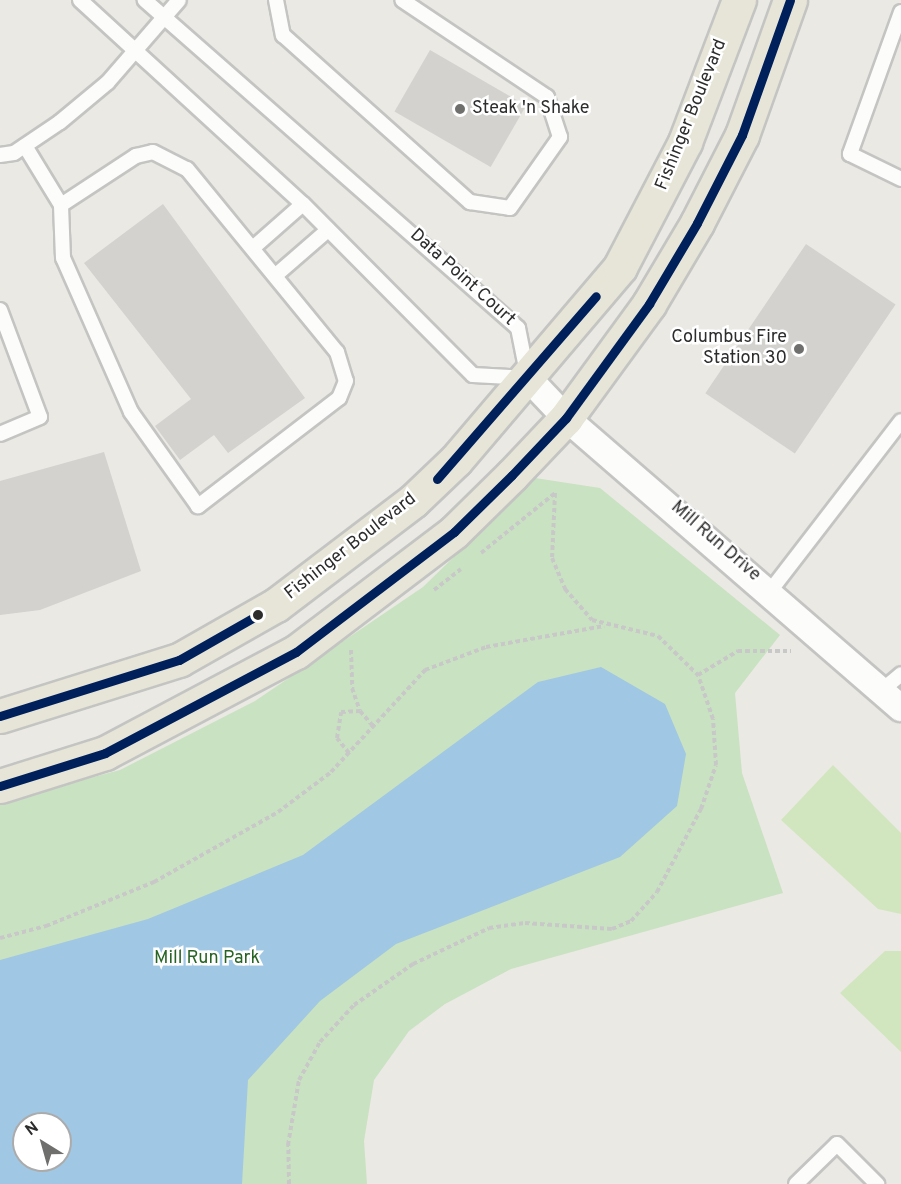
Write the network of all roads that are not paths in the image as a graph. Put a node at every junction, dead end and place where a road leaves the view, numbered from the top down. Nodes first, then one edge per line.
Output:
1 (80, 0) edge
2 (145, 0) edge
3 (179, 0) edge
4 (276, 0) edge
5 (402, 0) edge
6 (739, 0) edge
7 (790, 0) edge
8 (901, 12) edge
9 (164, 17) junction
10 (136, 53) junction
11 (25, 146) junction
12 (0, 155) edge
13 (901, 179) edge
14 (303, 204) junction
15 (61, 205) junction
16 (328, 230) junction
17 (254, 247) junction
18 (276, 275) junction
19 (0, 310) edge
20 (528, 378) junction
21 (566, 418) junction
22 (901, 421) edge
23 (0, 434) edge
24 (771, 590) junction
25 (901, 674) edge
26 (881, 691) junction
27 (901, 708) edge
28 (0, 716) edge
29 (0, 786) edge
30 (796, 1184) edge
31 (877, 1184) edge

1 - 10 lane
2 - 9 lane, Data Point Court
3 - 9 lane
4 - 5 lane
6 - 20 main road, Fishinger Boulevard
7 - 21 main road
8 - 13 lane
9 - 10 lane
9 - 20 lane, Data Point Court
10 - 11 lane
10 - 14 lane
11 - 12 lane
11 - 15 lane
14 - 16 lane
14 - 17 lane
15 - 17 lane
15 - 18 lane
16 - 18 lane
16 - 20 lane
17 - 18 lane
19 - 23 lane
20 - 21 street, Mill Run Drive
20 - 28 main road, Fishinger Boulevard
21 - 24 street, Mill Run Drive
21 - 29 main road
22 - 24 lane
24 - 26 street, Mill Run Drive
25 - 26 lane
26 - 27 street, Mill Run Drive
30 - 31 lane

